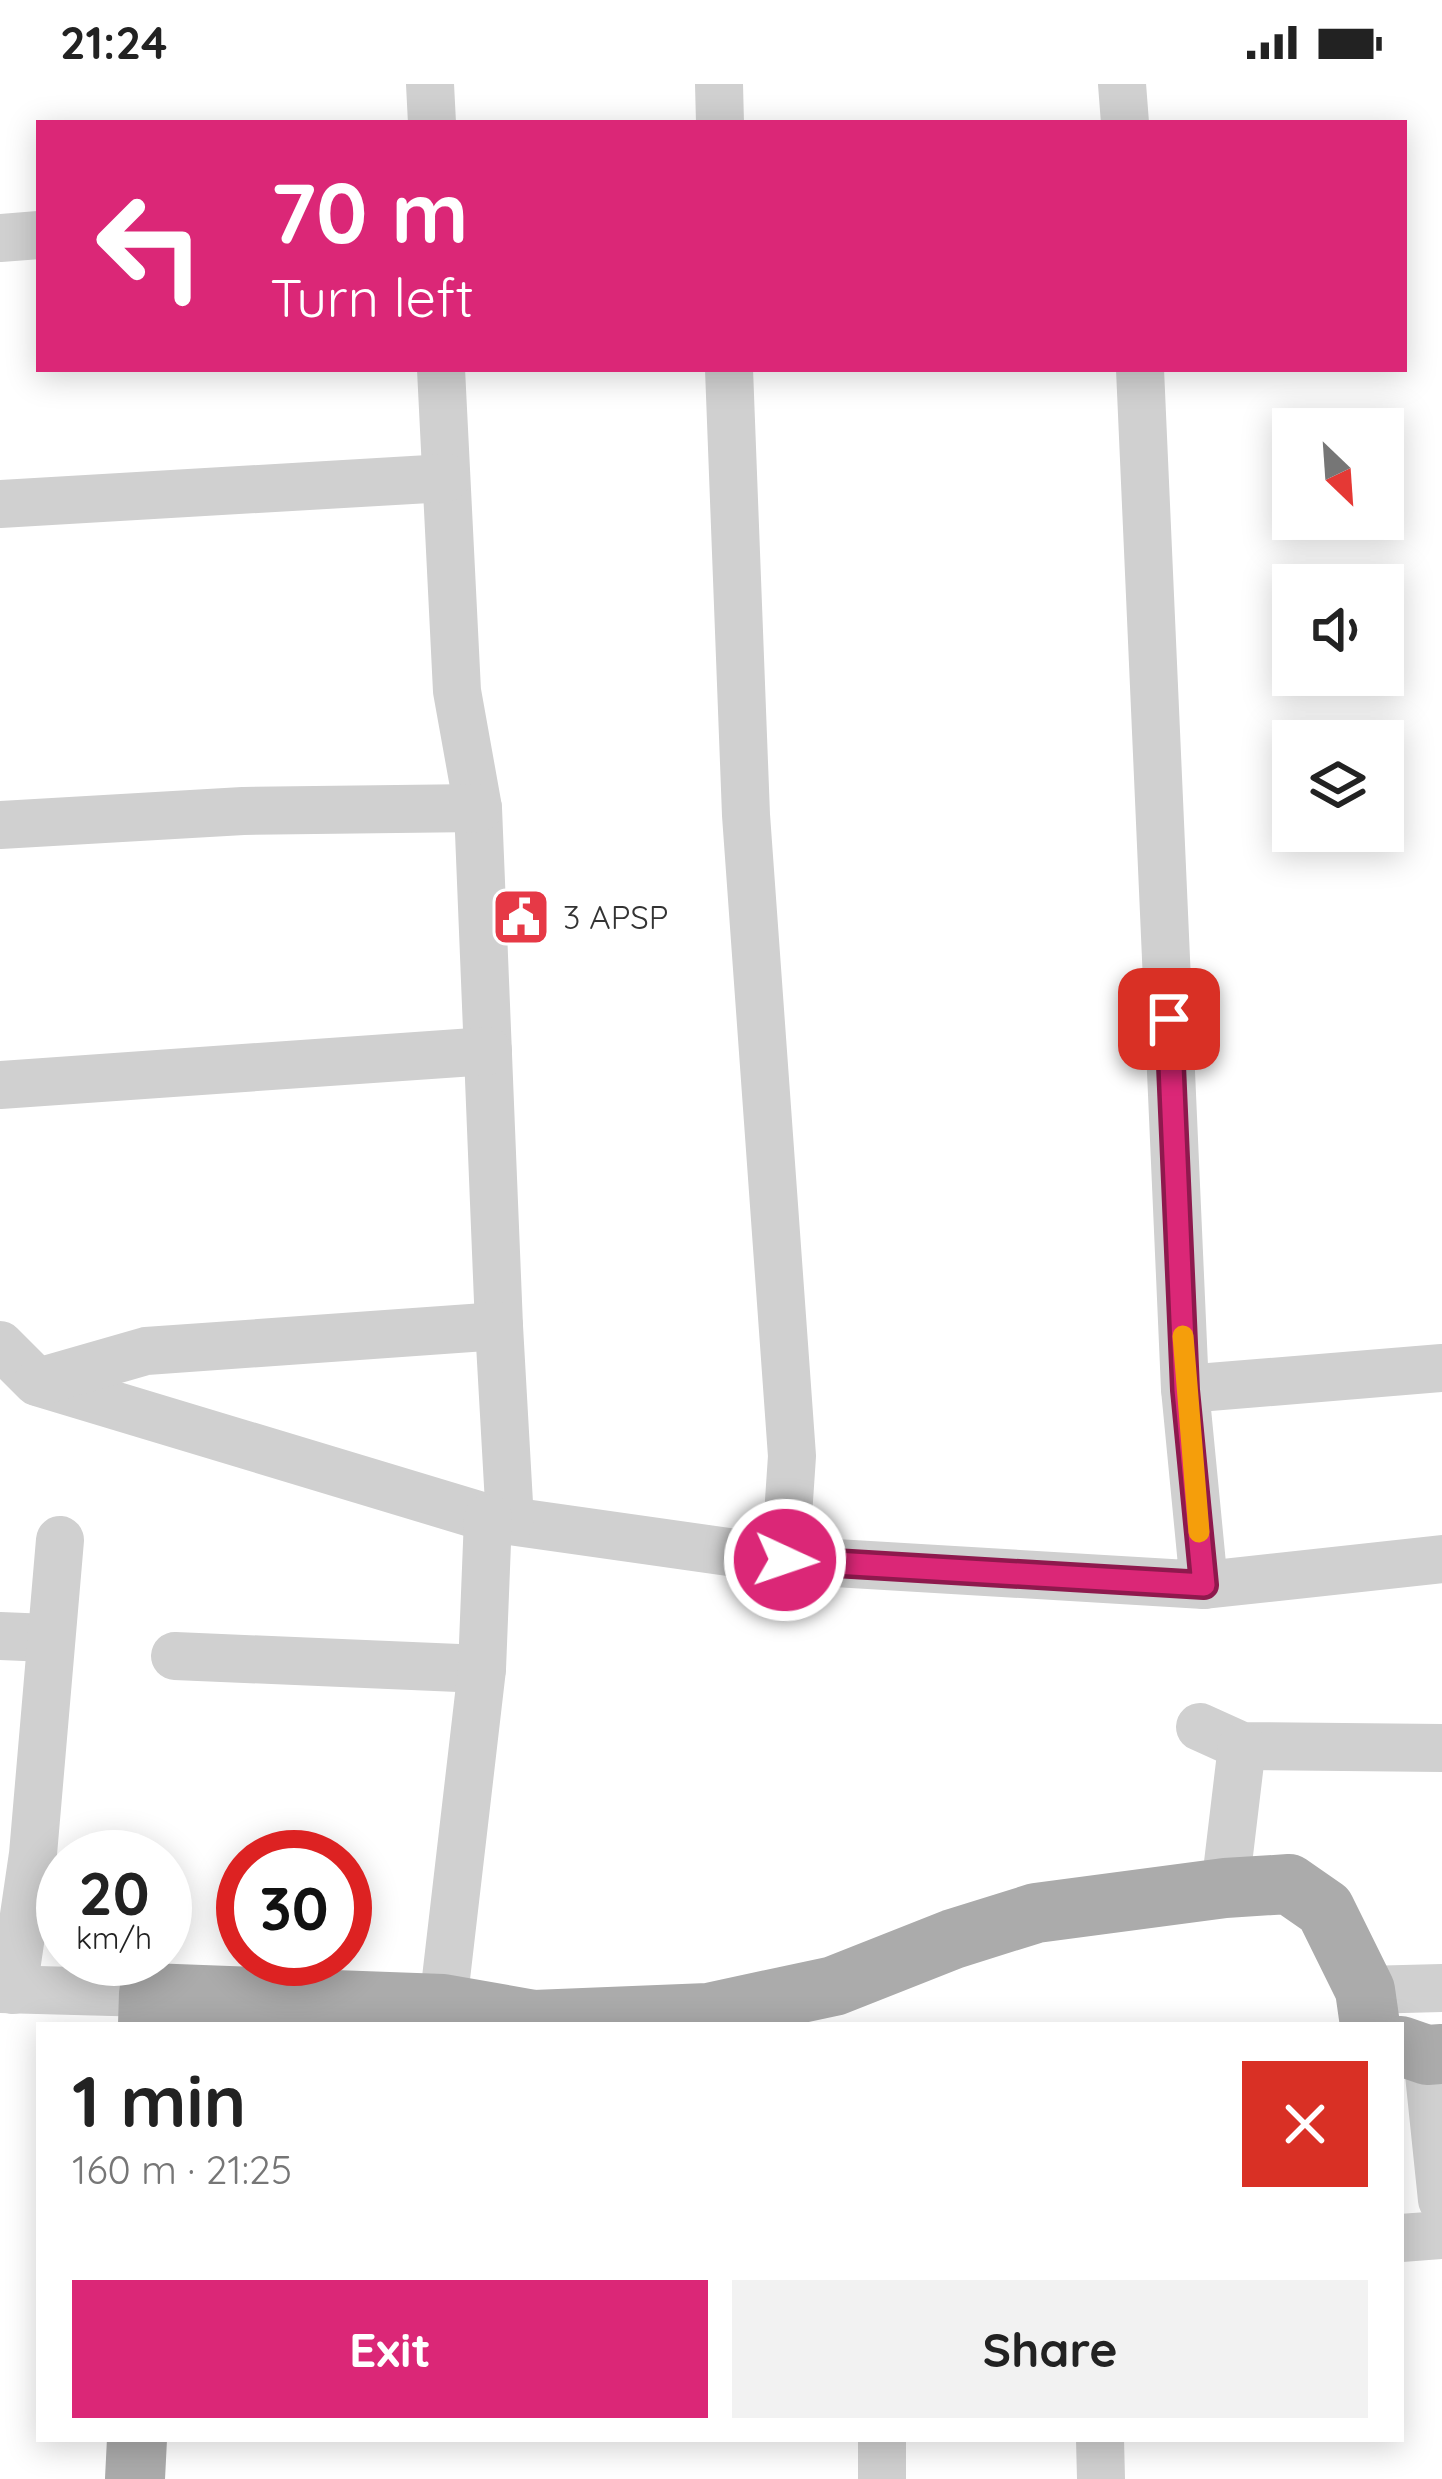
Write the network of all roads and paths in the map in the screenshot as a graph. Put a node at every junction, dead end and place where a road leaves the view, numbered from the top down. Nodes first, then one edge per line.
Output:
1 (430, 84) edge
2 (718, 84) edge
3 (1122, 84) edge
4 (432, 120) edge
5 (720, 120) edge
6 (1125, 120) edge
7 (36, 235) edge
8 (0, 238) edge
9 (441, 372) edge
10 (729, 372) edge
11 (1140, 372) edge
12 (446, 478) junction
13 (0, 504) edge
14 (478, 808) junction
15 (0, 826) edge
16 (488, 1051) junction
17 (0, 1085) edge
18 (499, 1326) junction
19 (0, 1346) edge
20 (1442, 1368) edge
21 (38, 1382) junction
22 (1185, 1390) junction
23 (499, 1519) junction
24 (60, 1540) dead end
25 (1442, 1558) edge
26 (785, 1560) junction
27 (1204, 1585) junction
28 (0, 1636) edge
29 (48, 1638) junction
30 (175, 1656) dead end
31 (482, 1669) junction
32 (1442, 1748) edge
33 (1225, 1888) junction
34 (1442, 1988) edge
35 (7, 1990) edge
36 (443, 2004) junction
37 (1368, 2007) edge
38 (148, 2009) edge
39 (1424, 2051) edge
40 (1442, 2200) edge
41 (1442, 2235) edge
42 (1404, 2238) edge
43 (136, 2442) edge
44 (882, 2442) edge
45 (1100, 2442) edge
46 (135, 2479) edge
47 (882, 2479) edge
48 (1102, 2479) edge

1 - 4 street
2 - 5 street
3 - 6 street
7 - 8 street
9 - 12 street
10 - 26 street
11 - 22 street
12 - 13 street
12 - 14 street
14 - 15 street
14 - 16 street
16 - 17 street
16 - 18 street
18 - 21 street
18 - 23 street
19 - 21 street
20 - 22 street
21 - 23 street
22 - 27 street
23 - 26 street
23 - 31 street
24 - 29 street
25 - 27 street
26 - 27 street
28 - 29 street
29 - 35 street
30 - 31 street
31 - 36 street
32 - 33 street
33 - 36 main road
33 - 37 main road
34 - 37 street
35 - 38 street
36 - 38 main road
39 - 40 street
41 - 42 street
43 - 46 main road
44 - 47 street
45 - 48 street

